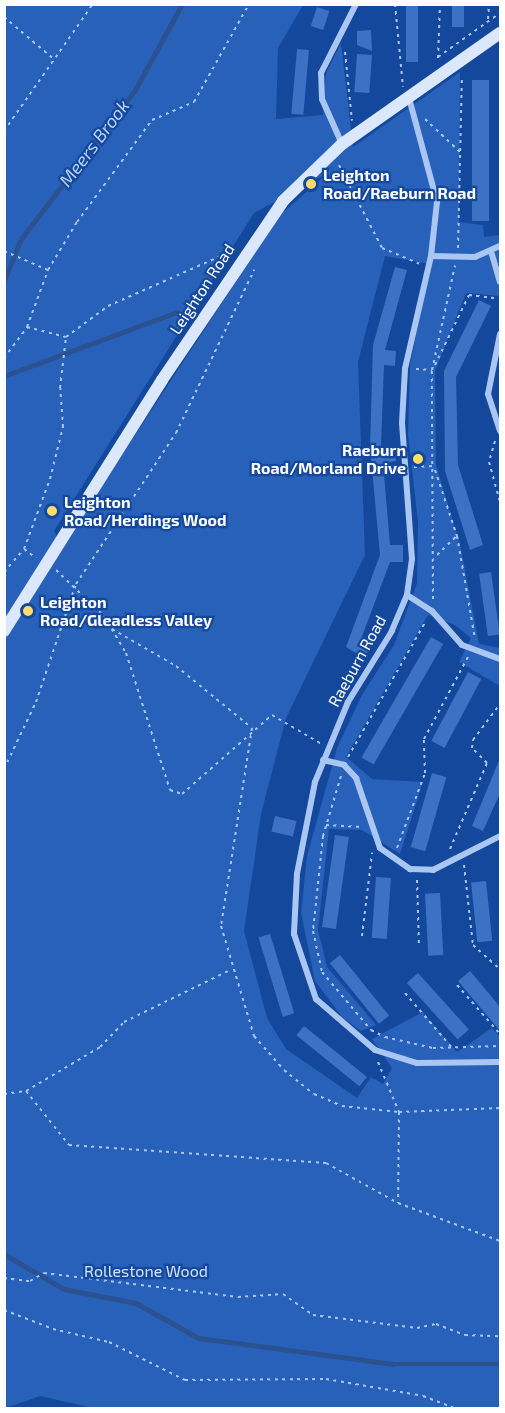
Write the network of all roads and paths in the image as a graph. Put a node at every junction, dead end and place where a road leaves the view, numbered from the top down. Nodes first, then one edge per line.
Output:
1 (93, 4) edge
2 (249, 4) edge
3 (356, 4) edge
4 (395, 4) edge
5 (440, 4) edge
6 (489, 4) edge
7 (501, 14) edge
8 (4, 17) edge
9 (488, 19) junction
10 (342, 27) junction
11 (501, 33) edge
12 (462, 56) junction
13 (438, 57) junction
14 (55, 61) junction
15 (438, 73) junction
16 (407, 95) junction
17 (417, 116) junction
18 (4, 131) edge
19 (353, 135) junction
20 (337, 148) junction
21 (462, 154) junction
22 (253, 242) junction
23 (501, 246) edge
24 (4, 251) edge
25 (491, 251) junction
26 (431, 256) junction
27 (456, 259) junction
28 (256, 265) dead end
29 (429, 266) junction
30 (48, 270) junction
31 (501, 282) edge
32 (501, 298) edge
33 (27, 327) junction
34 (501, 334) edge
35 (66, 337) junction
36 (4, 358) edge
37 (405, 369) junction
38 (432, 370) junction
39 (500, 430) edge
40 (434, 466) junction
41 (405, 468) junction
42 (501, 502) edge
43 (457, 537) junction
44 (436, 556) junction
45 (4, 572) edge
46 (76, 584) junction
47 (406, 595) junction
48 (432, 611) junction
49 (112, 629) junction
50 (4, 631) edge
51 (474, 652) junction
52 (501, 659) edge
53 (501, 704) edge
54 (252, 728) junction
55 (328, 747) junction
56 (323, 760) junction
57 (344, 765) junction
58 (4, 769) edge
59 (326, 825) junction
60 (371, 827) junction
61 (501, 836) edge
62 (380, 848) junction
63 (463, 857) junction
64 (393, 859) junction
65 (450, 864) junction
66 (416, 870) junction
67 (362, 936) dead end
68 (419, 946) dead end
69 (501, 969) edge
70 (230, 970) junction
71 (457, 985) dead end
72 (405, 993) dead end
73 (501, 1034) edge
74 (501, 1046) edge
75 (454, 1049) junction
76 (375, 1050) junction
77 (501, 1062) edge
78 (437, 1065) junction
79 (26, 1091) junction
80 (4, 1094) edge
81 (501, 1108) edge
82 (399, 1112) junction
83 (398, 1203) junction
84 (501, 1241) edge
85 (4, 1278) edge
86 (4, 1310) edge
87 (501, 1336) edge
88 (455, 1408) edge

1 - 14 path
2 - 30 path
3 - 10 street
4 - 16 path
5 - 13 path
6 - 9 path
7 - 9 path
8 - 14 path
9 - 13 path
10 - 19 path
10 - 20 street
11 - 12 street, Leighton Road
12 - 15 street, Leighton Road
12 - 21 path
13 - 15 path
14 - 18 path
15 - 16 street, Leighton Road
16 - 17 street, Raeburn Road
16 - 19 street, Leighton Road
17 - 21 path
17 - 26 street, Raeburn Road
19 - 20 street, Leighton Road
20 - 22 street, Leighton Road
20 - 29 path
21 - 27 path
22 - 35 path
22 - 50 street, Leighton Road
23 - 25 street
24 - 30 path
25 - 27 street
25 - 31 street
26 - 27 street
26 - 29 street, Raeburn Road
27 - 38 path
28 - 46 path
29 - 37 street, Raeburn Road
30 - 33 path
32 - 38 path
33 - 35 path
33 - 36 path
34 - 39 street
35 - 45 path
37 - 38 path
37 - 41 street, Raeburn Road
38 - 40 path
39 - 42 path
40 - 41 path
40 - 43 path
40 - 44 path
41 - 47 street, Raeburn Road
43 - 44 path
43 - 51 path
44 - 48 path
46 - 49 path
46 - 58 path
47 - 48 street
47 - 55 street, Raeburn Road
48 - 51 street
48 - 57 path
49 - 54 path
49 - 54 path
51 - 52 street
51 - 64 path
53 - 65 path
54 - 55 path
54 - 70 path
55 - 56 street, Raeburn Road
56 - 57 street
56 - 76 street, Raeburn Road
57 - 59 path
57 - 60 street
59 - 60 path
59 - 75 path
60 - 62 street
61 - 63 street
62 - 64 street
62 - 67 path
63 - 65 street
63 - 69 path
64 - 66 street
65 - 66 street
66 - 68 path
70 - 79 path
70 - 82 path
71 - 73 path
72 - 75 path
74 - 75 path
75 - 78 path
76 - 78 street, Raeburn Road
76 - 82 path
77 - 78 street, Raeburn Road
79 - 80 path
79 - 83 path
81 - 82 path
82 - 83 path
83 - 84 path
85 - 87 path
86 - 88 path

